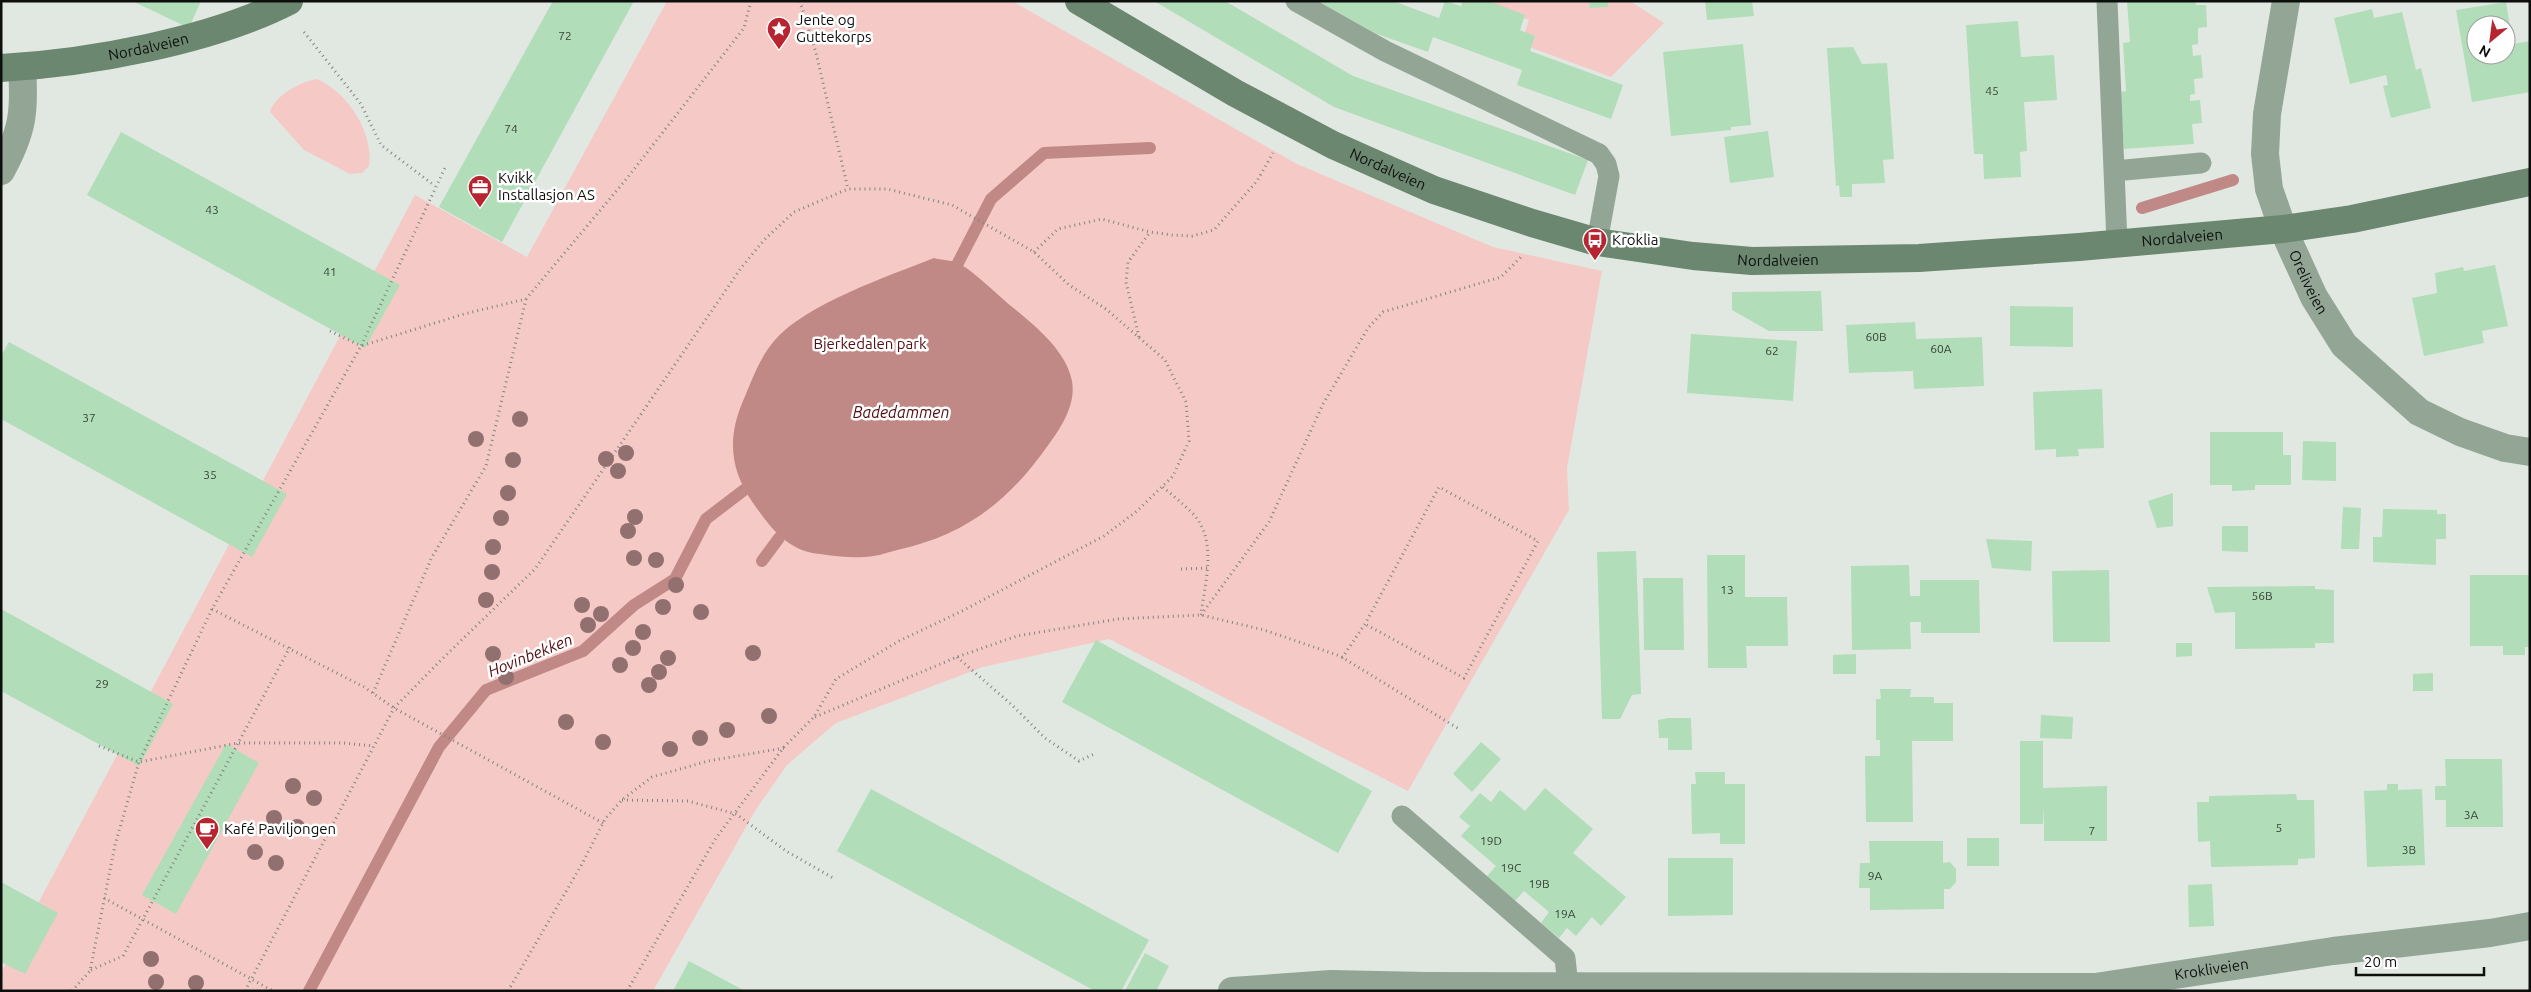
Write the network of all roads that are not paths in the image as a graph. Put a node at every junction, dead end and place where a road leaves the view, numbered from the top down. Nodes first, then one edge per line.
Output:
1 (1079, 1) edge
2 (1296, 1) edge
3 (2107, 1) edge
4 (2286, 1) edge
5 (278, 7) edge
6 (11, 67) edge
7 (2202, 163) dead end
8 (1, 171) edge
9 (2114, 171) junction
10 (2530, 182) edge
11 (2283, 229) junction
12 (1597, 242) junction
13 (2117, 243) junction
14 (2530, 452) edge
15 (1402, 816) dead end
16 (2530, 926) edge
17 (1568, 986) junction
18 (2095, 989) edge
19 (1232, 991) edge

1 - 12 street, Nordalveien
2 - 12 lane
3 - 9 lane
4 - 11 street, Oreliveien
5 - 6 street, Nordalveien
6 - 8 street
7 - 9 lane
9 - 13 lane
10 - 11 street, Nordalveien
11 - 13 street, Nordalveien
11 - 14 street, Oreliveien
12 - 13 street, Nordalveien
15 - 17 lane
16 - 18 street, Krokliveien
17 - 18 street, Krokliveien
17 - 19 street, Krokliveien

